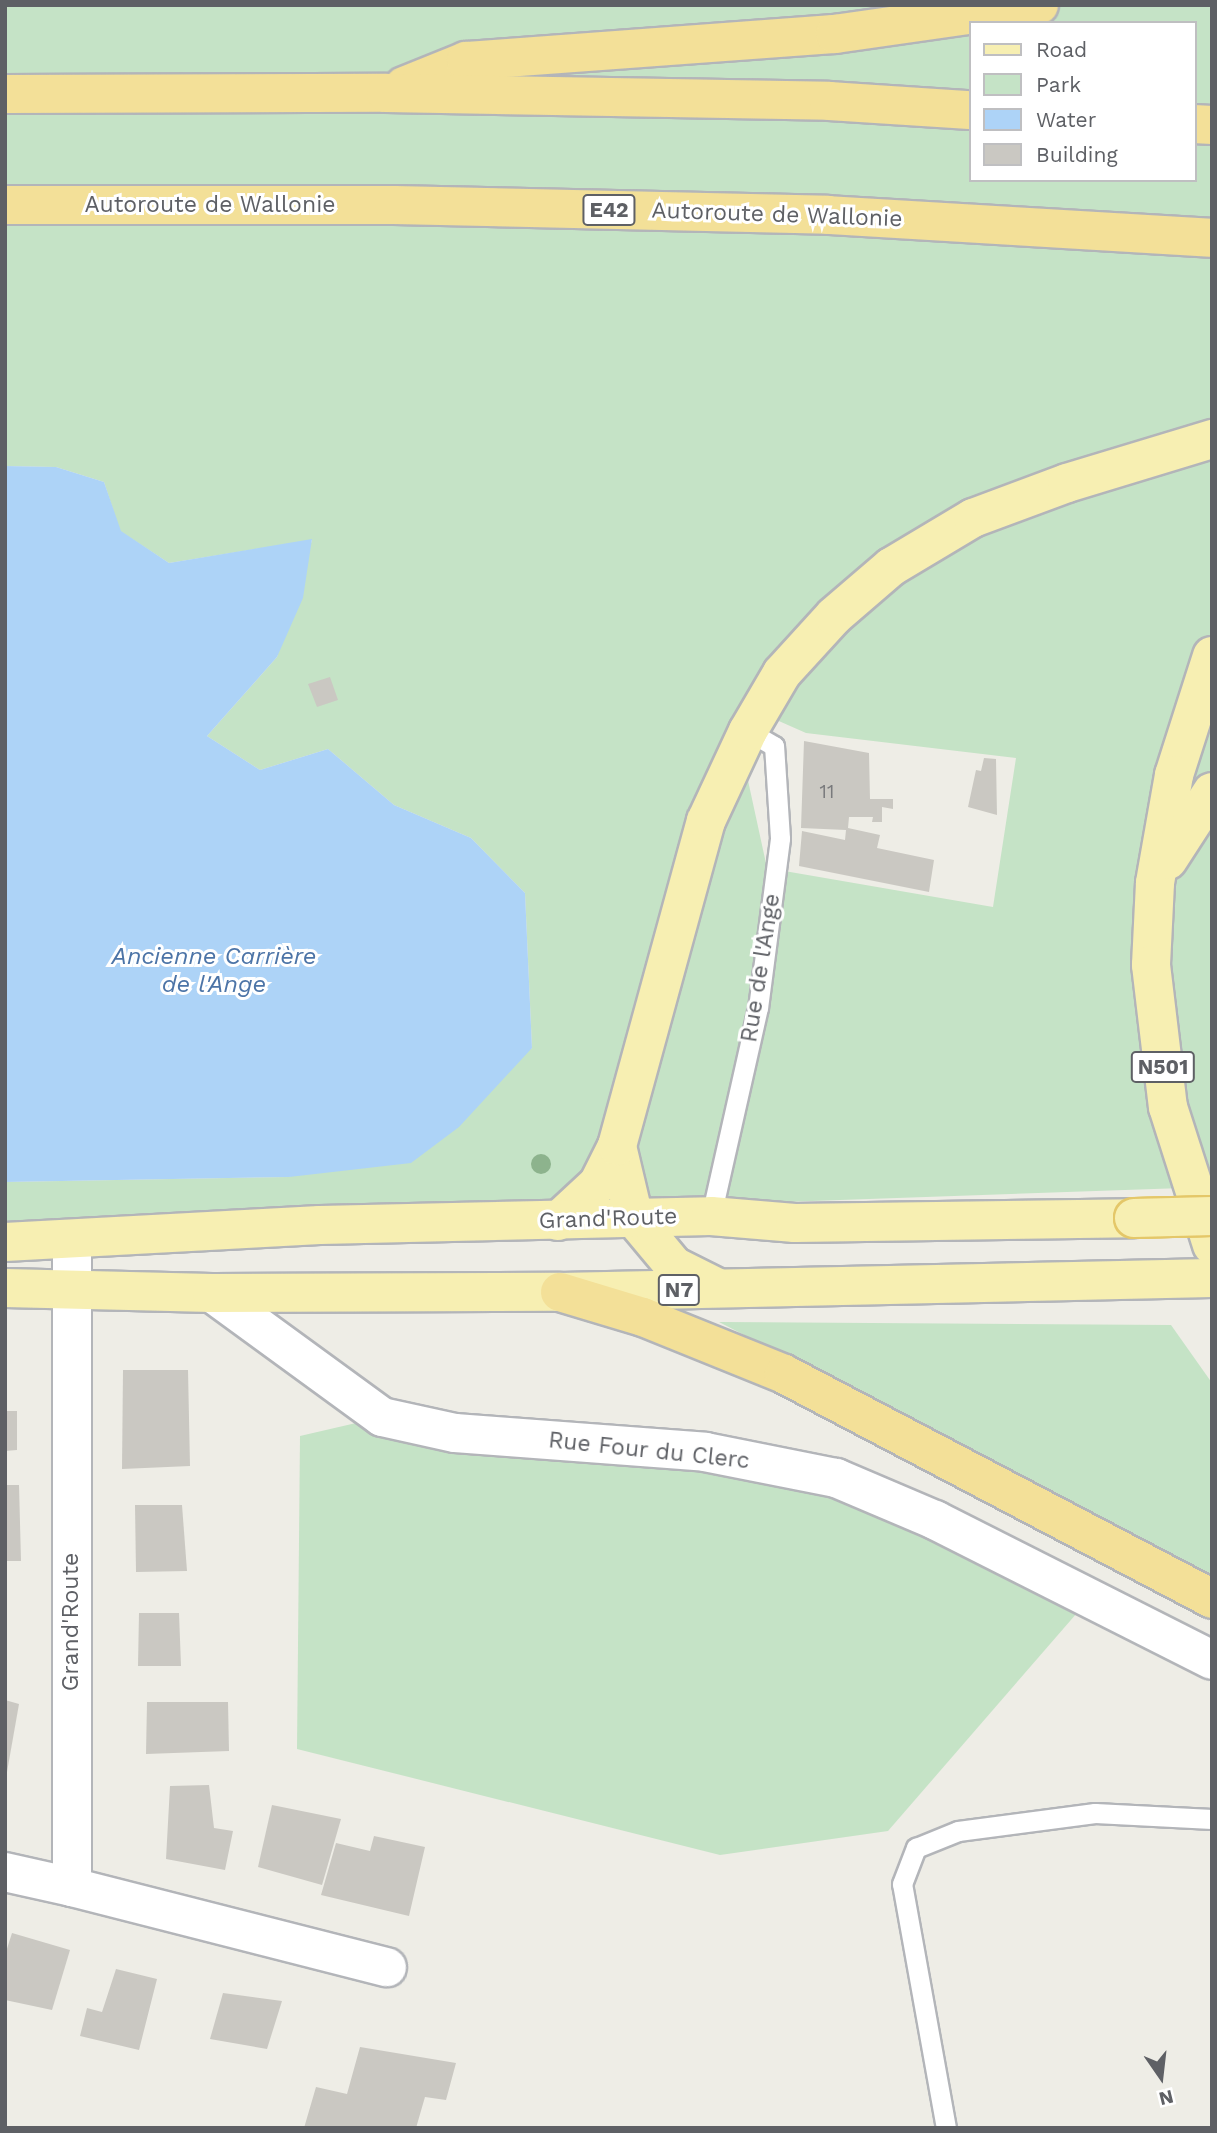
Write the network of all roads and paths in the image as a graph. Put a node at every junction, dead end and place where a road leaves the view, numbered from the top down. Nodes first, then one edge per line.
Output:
1 (1039, 5) edge
2 (386, 93) junction
3 (5, 94) edge
4 (968, 110) edge
5 (5, 205) edge
6 (1212, 238) edge
7 (1212, 439) edge
8 (1212, 656) edge
9 (748, 731) junction
10 (1212, 792) edge
11 (1155, 883) junction
12 (617, 1146) junction
13 (711, 1216) junction
14 (1212, 1216) edge
15 (634, 1218) junction
16 (558, 1221) junction
17 (72, 1239) junction
18 (5, 1242) edge
19 (1212, 1245) edge
20 (1212, 1278) edge
21 (5, 1288) edge
22 (720, 1289) junction
23 (71, 1290) junction
24 (560, 1292) junction
25 (212, 1293) junction
26 (1212, 1599) edge
27 (1212, 1660) edge
28 (1212, 1819) edge
29 (5, 1872) edge
30 (72, 1887) junction
31 (387, 1967) dead end
32 (946, 2128) edge

1 - 2 highway
2 - 3 highway
2 - 4 highway
5 - 6 highway, Autoroute de Wallonie / E42
7 - 9 main road
8 - 11 main road, N501
9 - 12 main road
9 - 13 lane, Rue de l'Ange
10 - 11 main road
11 - 19 main road, N501
12 - 15 main road
12 - 16 main road
13 - 14 main road, Grand'Route, bridge
13 - 15 main road, Grand'Route
15 - 16 main road, Grand'Route
15 - 22 main road
16 - 17 main road, Grand'Route
17 - 18 main road, Grand'Route
17 - 23 street, Grand'Route
20 - 22 main road, N7
21 - 23 main road, N7
22 - 24 main road, N7
23 - 25 main road, N7
23 - 30 street, Grand'Route
24 - 25 main road, N7
24 - 26 highway
25 - 27 street, Rue Four du Clerc
28 - 32 lane
29 - 30 street
30 - 31 street

